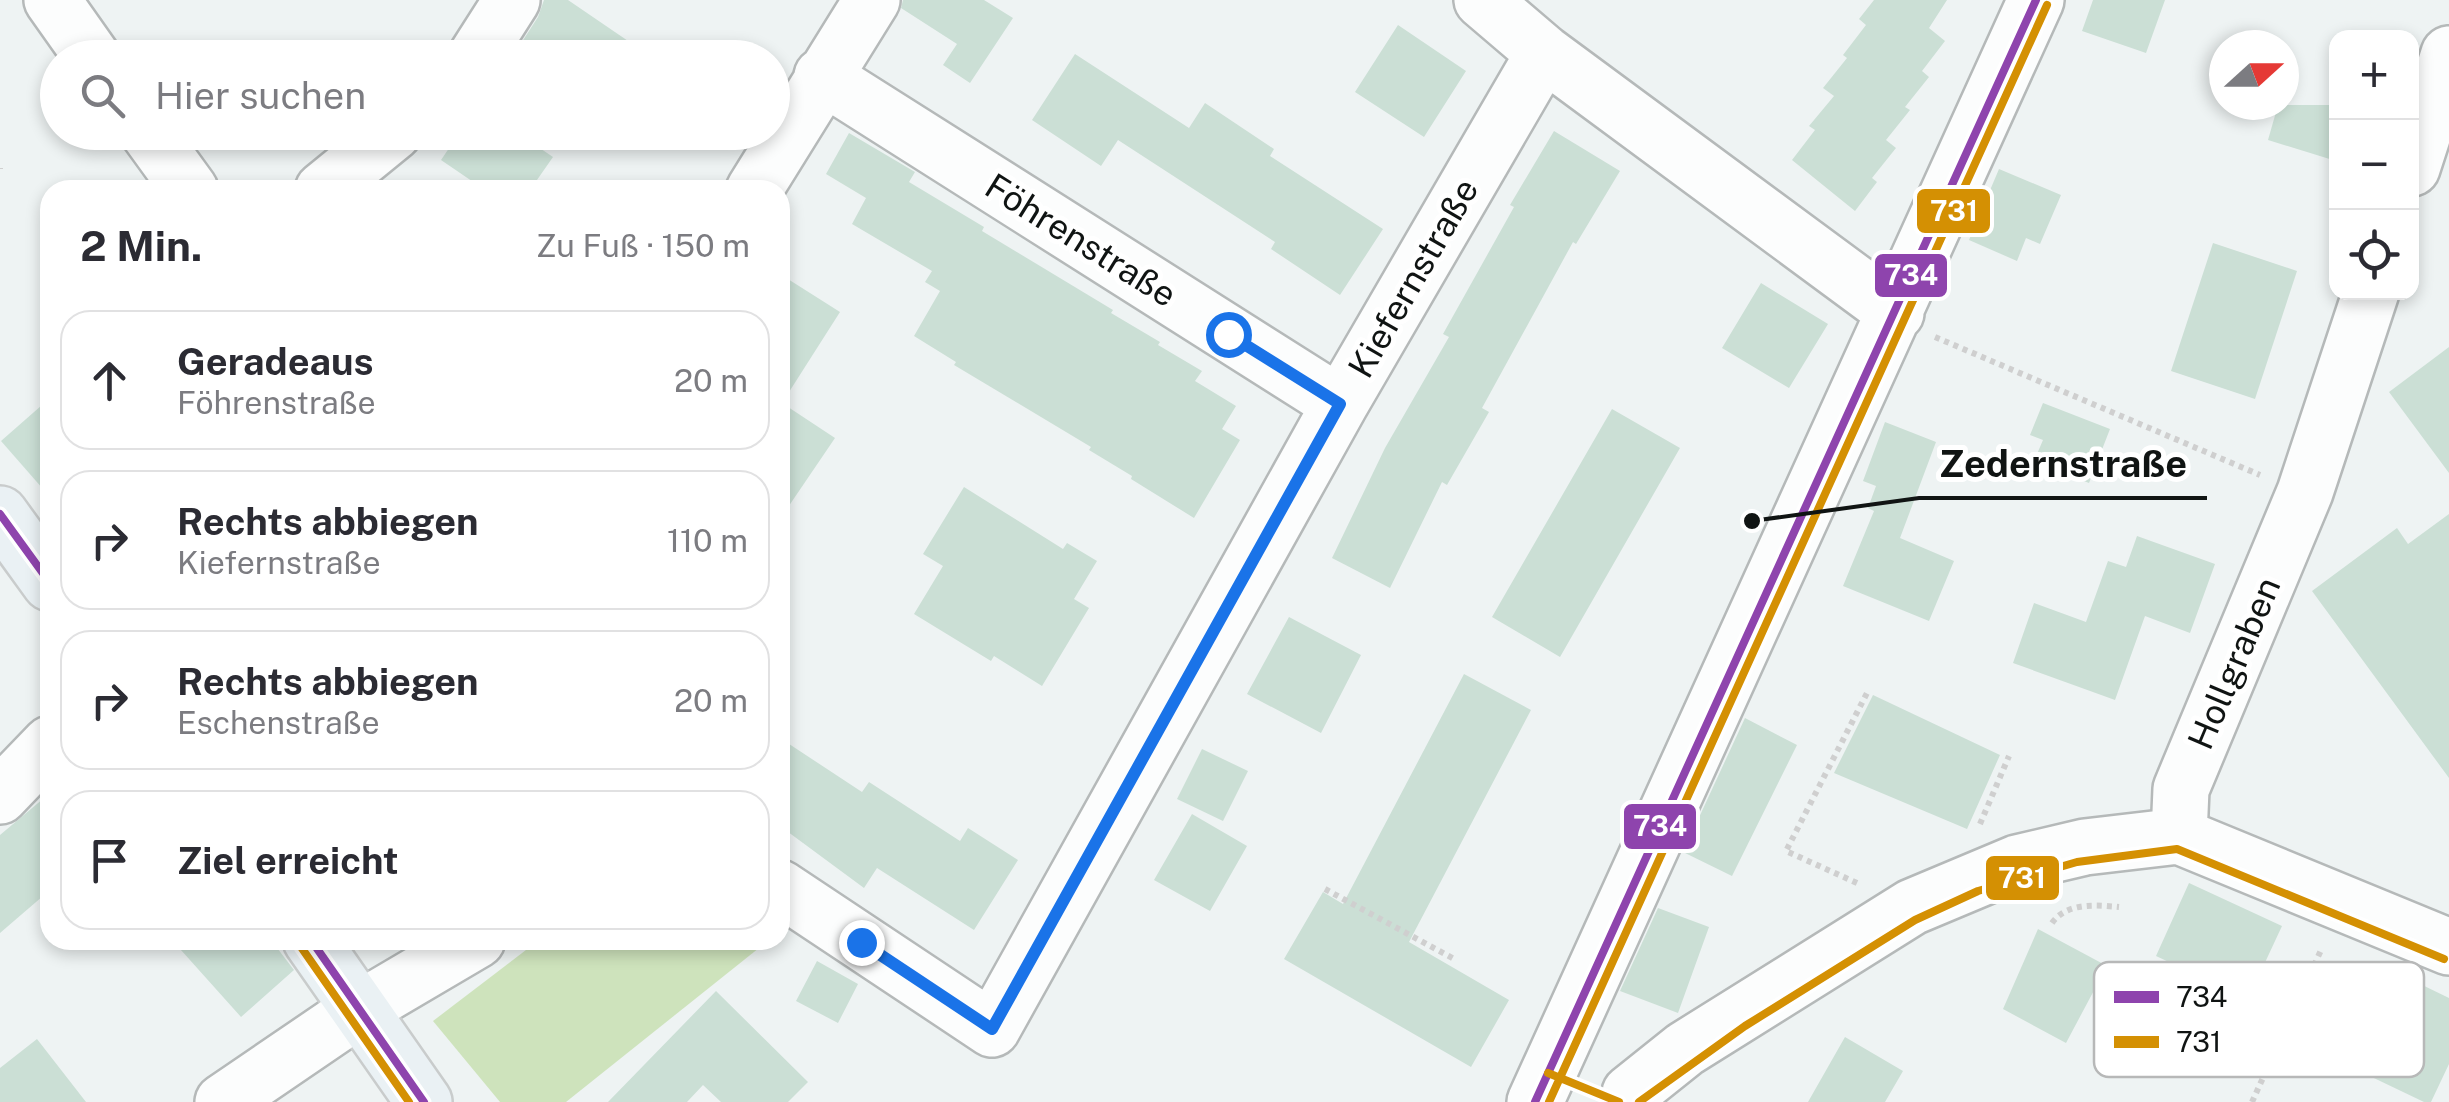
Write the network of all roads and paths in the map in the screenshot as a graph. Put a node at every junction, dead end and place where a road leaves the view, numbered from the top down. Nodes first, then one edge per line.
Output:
1 (52, 0) edge
2 (512, 0) edge
3 (872, 0) edge
4 (1482, 0) edge
5 (2036, 0) edge
6 (81, 40) edge
7 (486, 40) edge
8 (1544, 53) junction
9 (2449, 54) edge
10 (822, 76) junction
11 (790, 130) edge
12 (2419, 146) edge
13 (161, 150) edge
14 (372, 150) edge
15 (778, 150) edge
16 (183, 180) edge
17 (335, 180) edge
18 (760, 180) edge
19 (2368, 300) edge
20 (1896, 314) junction
21 (1340, 404) junction
22 (2305, 492) junction
23 (0, 514) edge
24 (40, 569) edge
25 (1868, 691) dead end
26 (40, 752) edge
27 (0, 796) edge
28 (2179, 836) junction
29 (1325, 889) dead end
30 (790, 895) edge
31 (2342, 903) junction
32 (1912, 907) junction
33 (2119, 907) dead end
34 (2052, 923) dead end
35 (2449, 947) edge
36 (318, 950) edge
37 (459, 950) edge
38 (1456, 960) dead end
39 (2315, 962) edge
40 (358, 1010) junction
41 (2263, 1077) edge
42 (1544, 1082) edge
43 (1640, 1098) edge
44 (223, 1102) edge
45 (424, 1102) edge
46 (2252, 1102) edge

1 - 6 street
2 - 7 street
3 - 10 street
4 - 8 street
5 - 20 street
8 - 20 street
8 - 21 street, Kiefernstraße
9 - 12 street
10 - 11 street
10 - 21 street, Föhrenstraße
13 - 16 street
14 - 17 street
15 - 18 street
19 - 22 street, Hollgraben
20 - 22 path
20 - 42 street
21 - 30 street, Kiefernstraße
22 - 28 street, Hollgraben
23 - 24 main road
25 - 32 path
26 - 27 street
28 - 31 street
28 - 32 street
29 - 38 path
31 - 35 street
31 - 39 path
32 - 43 street
33 - 34 path
36 - 40 main road
37 - 40 street
40 - 44 street
40 - 45 main road
41 - 46 path
42 - 43 street

